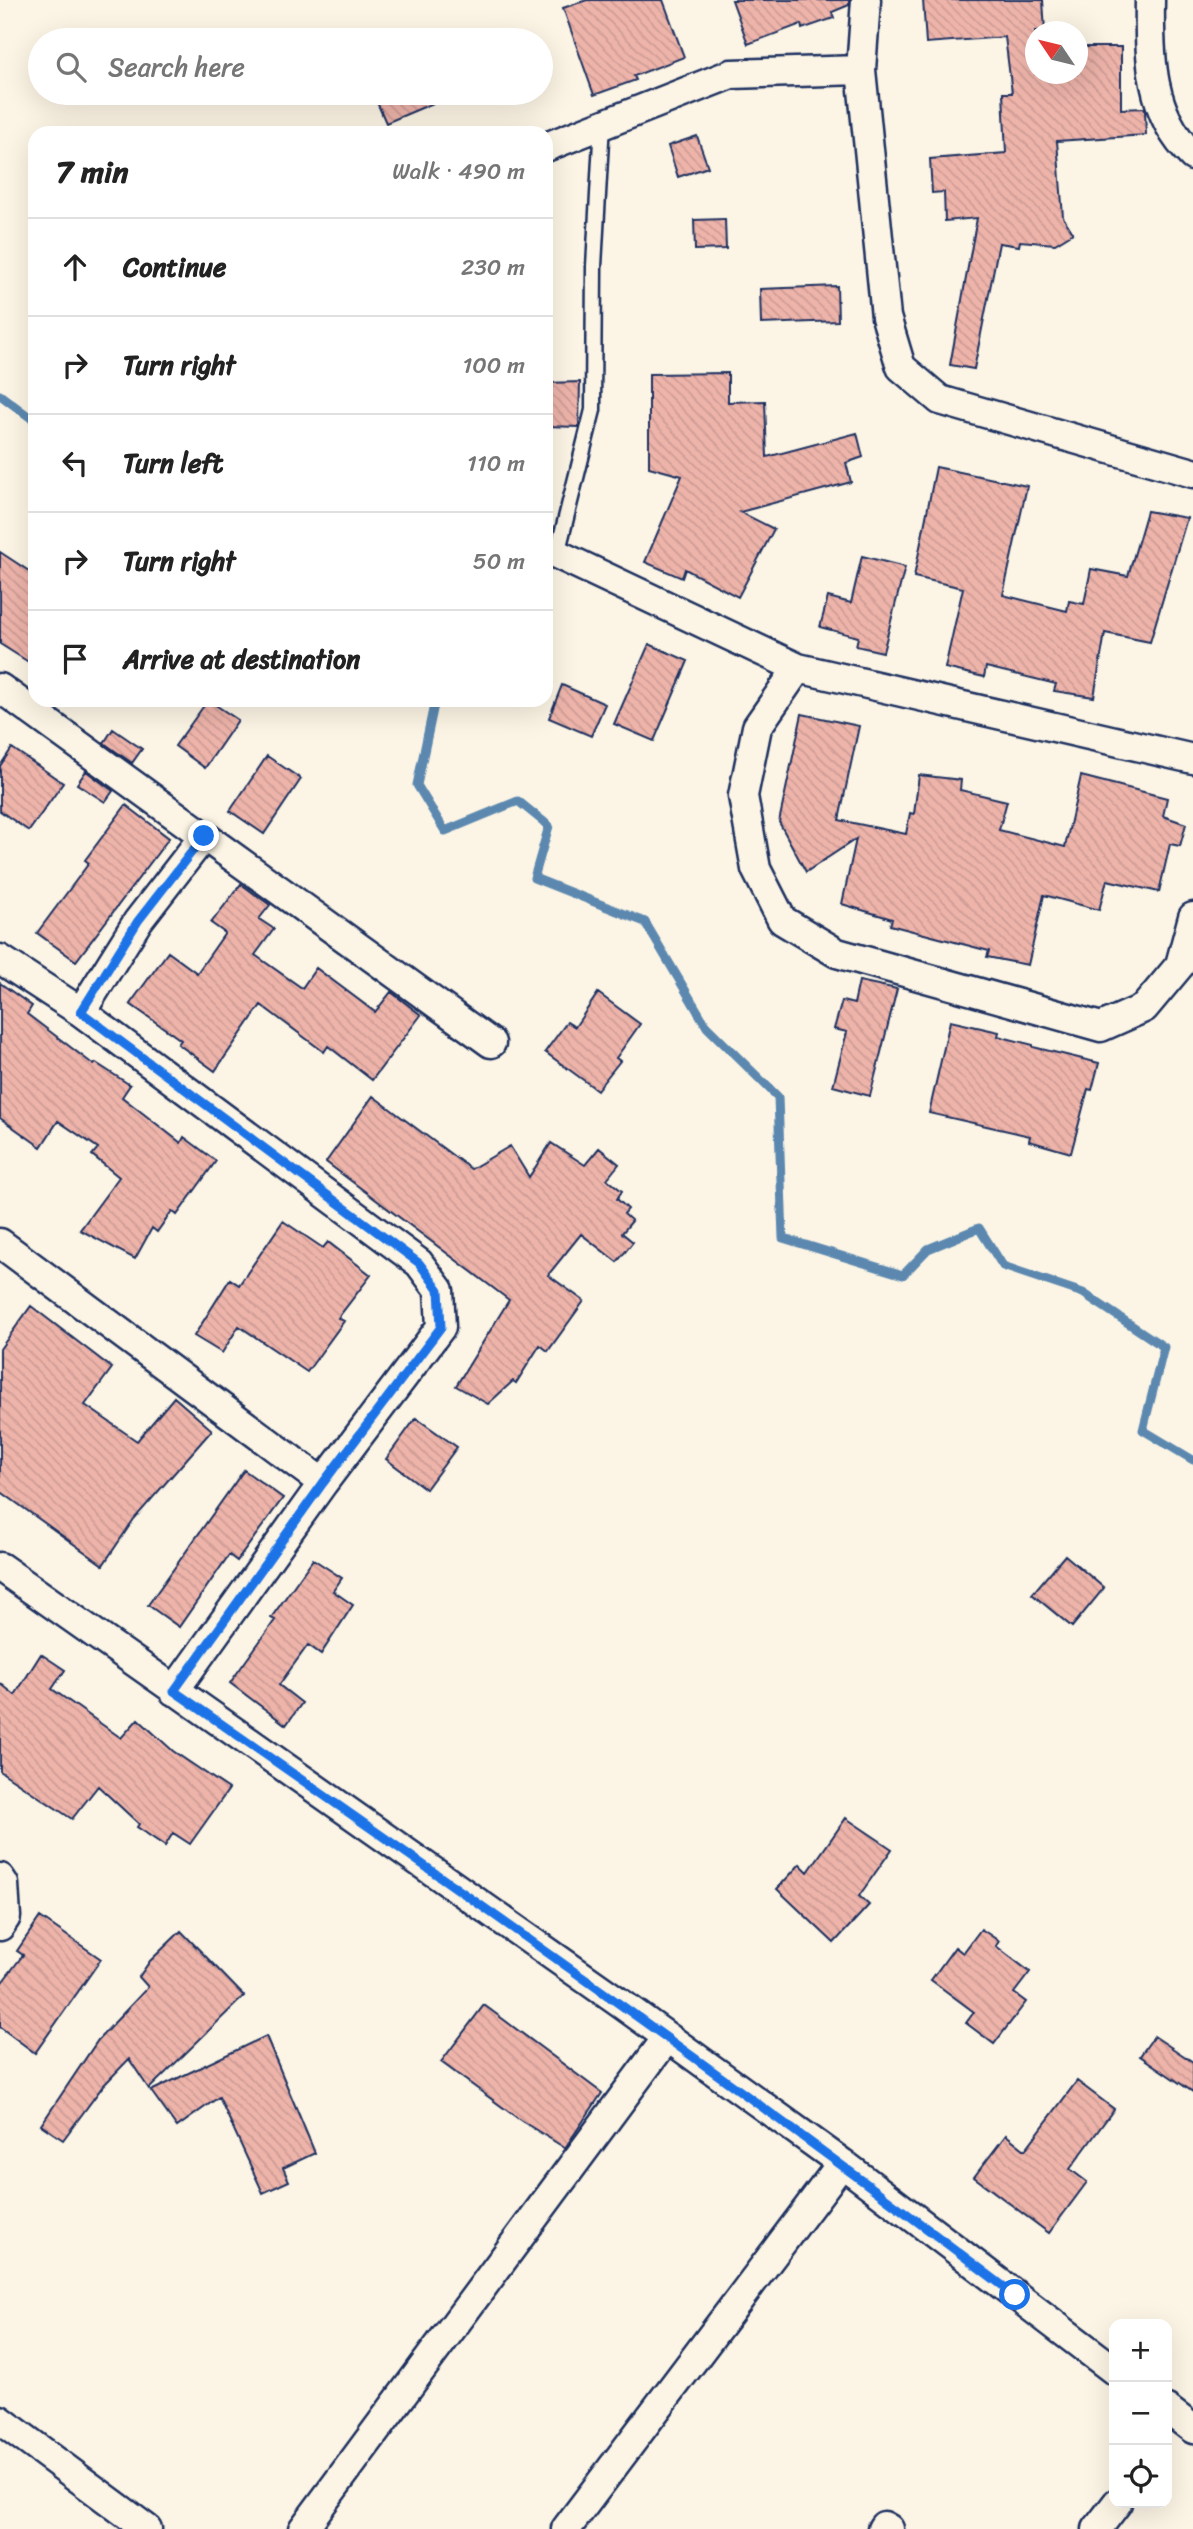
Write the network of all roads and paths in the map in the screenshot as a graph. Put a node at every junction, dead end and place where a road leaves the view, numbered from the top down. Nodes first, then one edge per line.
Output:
1 (866, 0) edge
2 (1150, 0) edge
3 (861, 70) junction
4 (603, 122) junction
5 (553, 144) edge
6 (1193, 156) edge
7 (1193, 472) edge
8 (553, 545) edge
9 (553, 553) edge
10 (798, 668) junction
11 (0, 688) edge
12 (1193, 759) edge
13 (204, 836) junction
14 (1193, 917) edge
15 (0, 958) edge
16 (81, 1012) junction
17 (491, 1043) dead end
18 (0, 1243) edge
19 (323, 1483) junction
20 (0, 1567) edge
21 (174, 1691) junction
22 (0, 1878) edge
23 (0, 1926) edge
24 (667, 2038) junction
25 (842, 2163) junction
26 (1109, 2366) edge
27 (0, 2420) edge
28 (1113, 2508) edge
29 (147, 2529) edge
30 (303, 2529) edge
31 (565, 2529) edge
32 (881, 2529) edge
33 (889, 2529) edge
34 (1097, 2529) edge

1 - 3 street
2 - 6 street
3 - 4 street
3 - 7 street
4 - 5 street
4 - 8 lane
9 - 10 street
10 - 12 street
10 - 14 street
11 - 13 street
13 - 16 street
13 - 17 street
15 - 16 street
16 - 19 street
18 - 19 street
19 - 21 street
20 - 21 street
21 - 24 street
22 - 23 street
24 - 25 street
24 - 30 street
25 - 26 street
25 - 31 street
27 - 29 street
28 - 34 street
32 - 33 street

